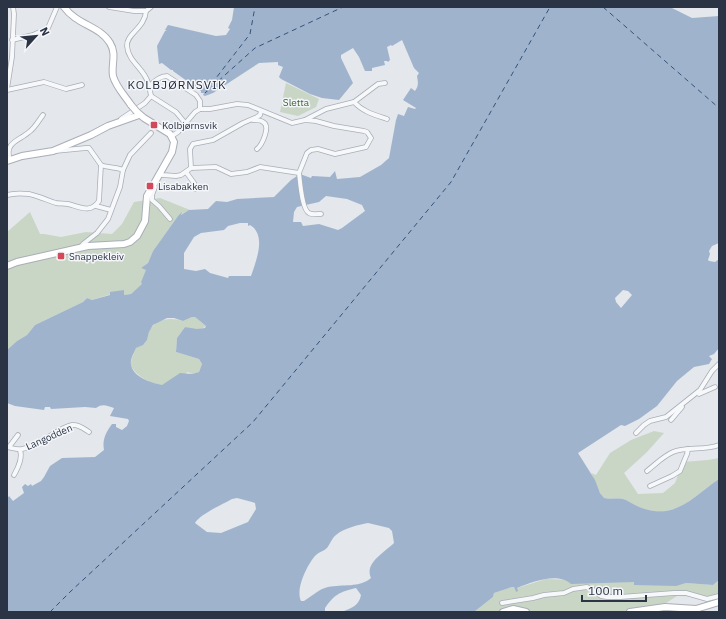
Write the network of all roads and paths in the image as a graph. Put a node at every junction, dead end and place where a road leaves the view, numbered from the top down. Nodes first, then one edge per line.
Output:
1 (13, 7) edge
2 (57, 7) edge
3 (64, 7) edge
4 (109, 7) edge
5 (151, 7) edge
6 (146, 11) junction
7 (12, 40) junction
8 (385, 83) dead end
9 (82, 85) dead end
10 (149, 87) junction
11 (7, 90) edge
12 (151, 96) junction
13 (354, 102) junction
14 (200, 108) junction
15 (261, 111) junction
16 (138, 113) junction
17 (43, 115) dead end
18 (251, 119) junction
19 (387, 119) dead end
20 (305, 120) junction
21 (186, 124) junction
22 (108, 126) junction
23 (151, 133) dead end
24 (172, 136) junction
25 (257, 149) dead end
26 (53, 151) junction
27 (8, 160) edge
28 (101, 165) junction
29 (191, 168) junction
30 (123, 170) junction
31 (186, 172) junction
32 (299, 173) junction
33 (160, 174) junction
34 (195, 189) dead end
35 (7, 195) edge
36 (96, 206) junction
37 (111, 210) junction
38 (321, 214) dead end
39 (170, 219) dead end
40 (81, 247) junction
41 (7, 266) edge
42 (719, 364) edge
43 (714, 387) dead end
44 (694, 395) junction
45 (671, 420) dead end
46 (89, 432) dead end
47 (636, 433) dead end
48 (18, 435) dead end
49 (719, 445) edge
50 (8, 447) edge
51 (688, 449) junction
52 (20, 450) junction
53 (648, 471) dead end
54 (14, 474) dead end
55 (650, 486) dead end
56 (719, 596) edge
57 (502, 602) dead end
58 (719, 602) edge
59 (503, 612) edge
60 (526, 612) edge
61 (630, 612) edge

1 - 7 street
2 - 7 street
3 - 16 main road, bridge
4 - 6 street
5 - 6 street
6 - 10 street
7 - 11 street
8 - 13 street
9 - 11 street
10 - 12 street
10 - 14 street
12 - 21 street
12 - 22 street
13 - 19 street
13 - 20 street
14 - 15 street
14 - 21 street
15 - 18 street
15 - 20 street
16 - 22 main road
16 - 24 main road
17 - 27 street
18 - 25 street
18 - 29 street
20 - 32 street
21 - 24 street
22 - 26 main road
23 - 30 street
24 - 33 main road
26 - 27 main road
26 - 28 street
28 - 30 street
28 - 36 street
29 - 31 street
29 - 32 street
30 - 37 street
31 - 33 street
31 - 34 street
32 - 38 street
33 - 39 street
33 - 40 main road
35 - 36 street
36 - 37 street
37 - 40 street
40 - 41 main road
42 - 44 street
43 - 44 street
44 - 45 street
44 - 47 street
46 - 52 street, Langodden
48 - 50 street
49 - 51 street
50 - 52 street, Langodden
51 - 53 street
51 - 55 street
52 - 54 street
56 - 57 street
58 - 61 main road
59 - 60 main road

